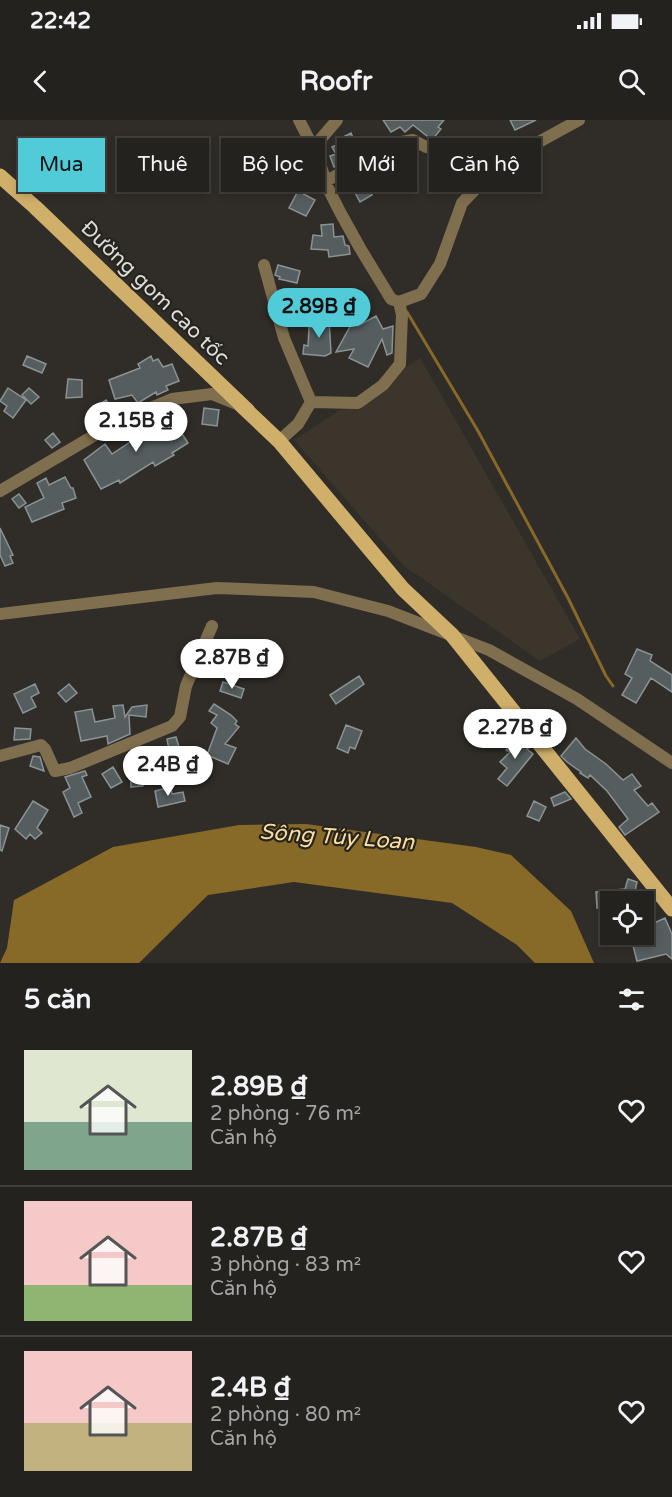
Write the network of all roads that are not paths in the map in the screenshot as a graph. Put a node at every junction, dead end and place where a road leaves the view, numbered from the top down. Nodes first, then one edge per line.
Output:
1 (299, 120) edge
2 (337, 120) edge
3 (579, 120) edge
4 (308, 138) edge
5 (322, 138) edge
6 (426, 147) dead end
7 (0, 176) edge
8 (326, 181) joint
9 (264, 265) dead end
10 (399, 302) junction
11 (311, 402) junction
12 (241, 405) joint
13 (279, 441) junction
14 (0, 490) edge
15 (0, 614) edge
16 (212, 626) dead end
17 (452, 635) junction
18 (0, 756) edge
19 (672, 763) edge
20 (672, 909) edge

1 - 4 street
2 - 5 street
3 - 10 street
6 - 8 street
7 - 13 main road, Đường gom cao tốc
8 - 10 street
9 - 11 street
10 - 11 street
11 - 13 street
12 - 13 main road
12 - 14 street
13 - 17 main road
15 - 17 street
16 - 18 street
17 - 19 street
17 - 20 main road

